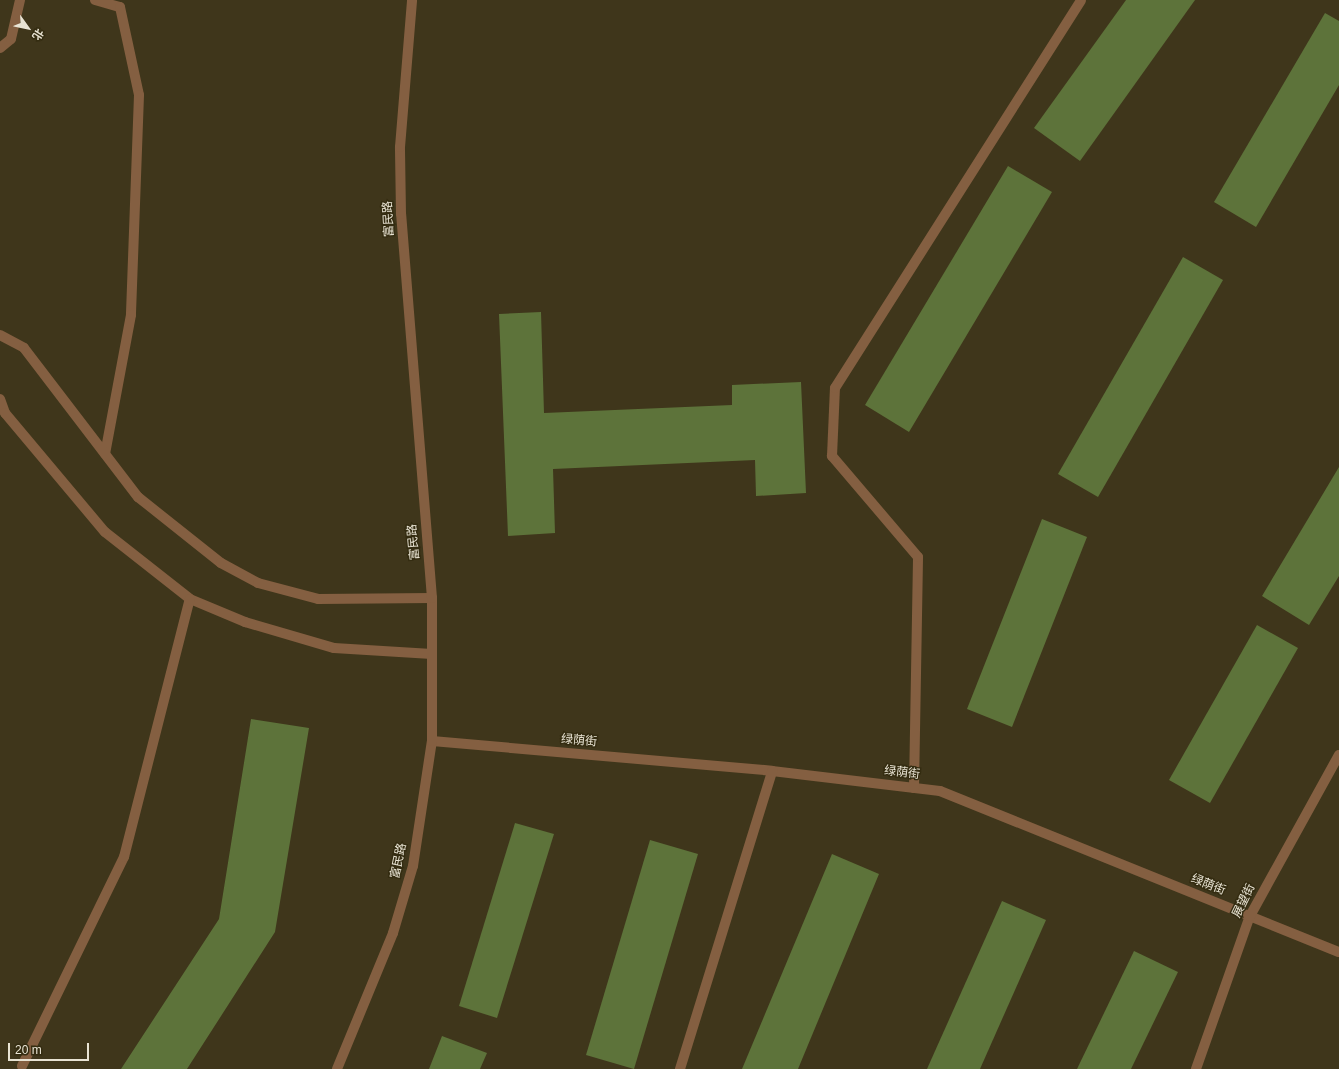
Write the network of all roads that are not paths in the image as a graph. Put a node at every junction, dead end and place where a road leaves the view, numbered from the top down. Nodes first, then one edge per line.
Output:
1 (20, 0) edge
2 (95, 0) edge
3 (412, 0) edge
4 (1081, 0) edge
5 (0, 48) edge
6 (0, 335) edge
7 (0, 399) edge
8 (104, 454) junction
9 (190, 598) junction
10 (432, 598) junction
11 (432, 654) junction
12 (432, 742) junction
13 (1339, 755) edge
14 (772, 771) junction
15 (914, 788) junction
16 (1250, 916) junction
17 (1339, 952) edge
18 (22, 1066) dead end
19 (337, 1069) edge
20 (680, 1069) edge
21 (1196, 1069) edge

1 - 5 street
2 - 8 street
3 - 10 street, 富民路
4 - 15 street
6 - 8 street
7 - 9 street
8 - 10 street
9 - 11 street
9 - 18 street
10 - 11 street, 富民路
11 - 12 street, 富民路
12 - 14 street, 绿荫街
12 - 19 street, 富民路
13 - 16 street, 展望街
14 - 15 street, 绿荫街
14 - 20 street
15 - 16 street, 绿荫街
16 - 17 street, 绿荫街
16 - 21 street, 展望街

